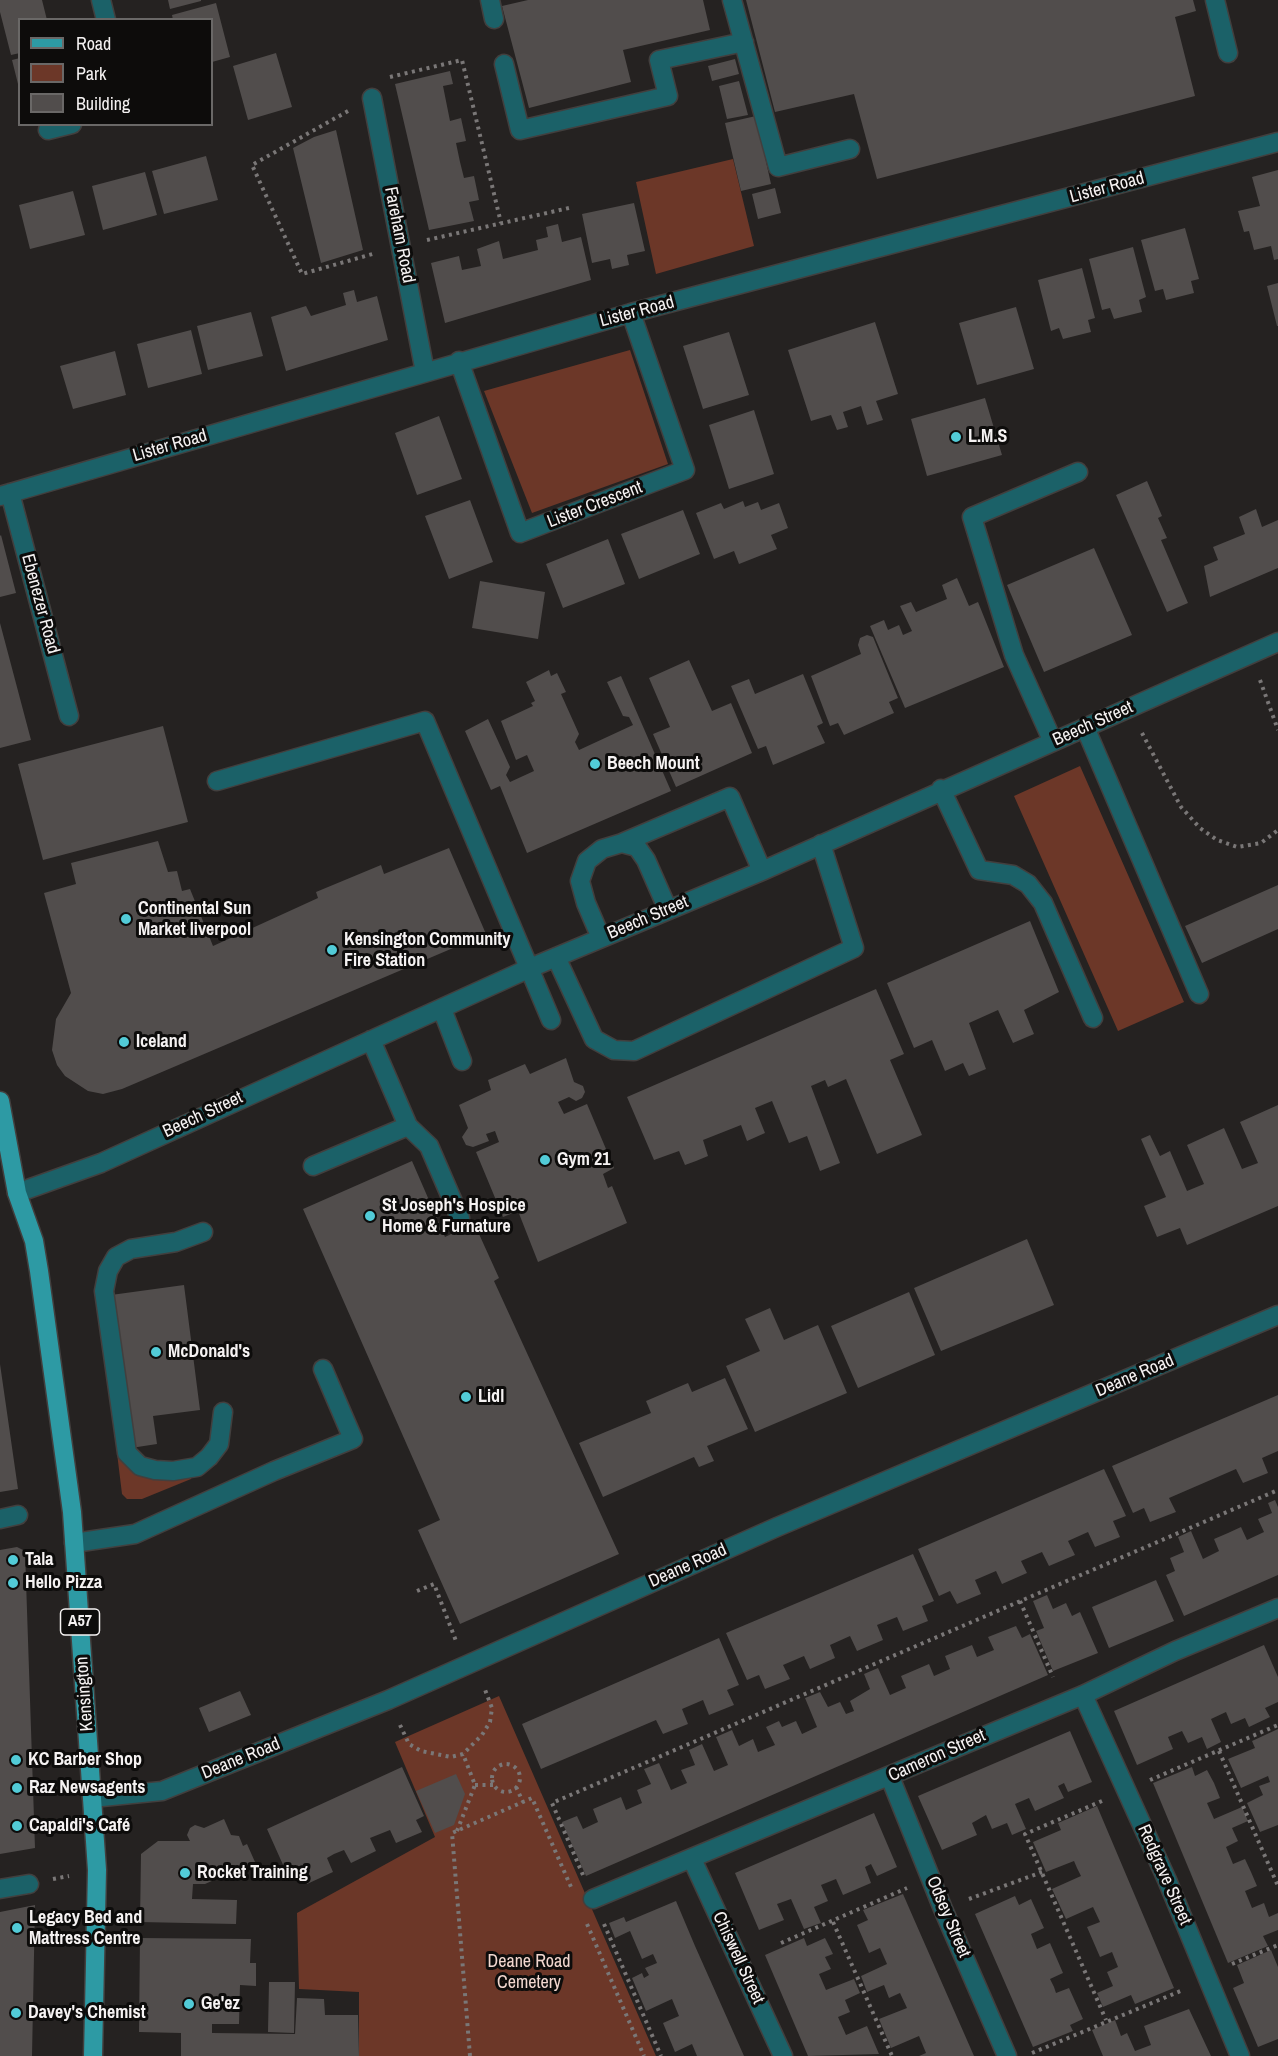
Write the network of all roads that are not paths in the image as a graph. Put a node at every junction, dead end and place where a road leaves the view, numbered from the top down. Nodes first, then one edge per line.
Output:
1 (101, 0) edge
2 (490, 0) edge
3 (732, 0) edge
4 (1215, 0) edge
5 (105, 18) edge
6 (494, 19) dead end
7 (744, 42) junction
8 (1228, 52) dead end
9 (504, 64) dead end
10 (372, 98) road end
11 (64, 126) edge
12 (48, 130) dead end
13 (1278, 142) edge
14 (850, 149) dead end
15 (631, 313) junction
16 (459, 361) junction
17 (425, 372) junction
18 (1078, 472) dead end
19 (5, 494) edge
20 (1278, 642) edge
21 (69, 716) dead end
22 (1084, 727) junction
23 (1053, 742) junction
24 (217, 781) dead end
25 (941, 789) junction
26 (622, 843) junction
27 (821, 844) junction
28 (762, 871) junction
29 (668, 910) junction
30 (602, 938) junction
31 (556, 957) junction
32 (530, 968) junction
33 (1199, 994) dead end
34 (442, 1009) junction
35 (1093, 1018) dead end
36 (551, 1020) dead end
37 (371, 1040) junction
38 (462, 1061) dead end
39 (0, 1101) edge
40 (408, 1126) junction
41 (313, 1166) dead end
42 (9, 1194) edge
43 (460, 1218) dead end
44 (203, 1232) dead end
45 (1278, 1315) edge
46 (323, 1369) dead end
47 (224, 1413) dead end
48 (74, 1543) junction
49 (1278, 1609) edge
50 (1083, 1695) junction
51 (890, 1777) junction
52 (92, 1798) junction
53 (692, 1859) junction
54 (29, 1884) road end
55 (0, 1889) edge
56 (593, 1899) road end
57 (93, 2056) edge
58 (783, 2056) edge
59 (1007, 2056) edge
60 (1240, 2056) edge

1 - 5 street
2 - 6 street
3 - 7 street
4 - 8 street
7 - 9 street
7 - 14 street
10 - 17 street, Fareham Road
11 - 12 street
13 - 15 street, Lister Road
15 - 16 street, Lister Road
15 - 16 street, Lister Crescent
16 - 17 street, Lister Road
17 - 19 street, Lister Road
18 - 23 street
19 - 21 street, Ebenezer Road
20 - 22 street, Beech Street
22 - 23 street, Beech Street
22 - 33 street
23 - 25 street, Beech Street
24 - 32 street
25 - 27 street, Beech Street
25 - 35 street
26 - 28 street
26 - 29 street
26 - 30 street
27 - 28 street, Beech Street
27 - 31 street
28 - 29 street, Beech Street
29 - 30 street, Beech Street
30 - 31 street, Beech Street
31 - 32 street, Beech Street
32 - 34 street, Beech Street
32 - 36 street
34 - 37 street, Beech Street
34 - 38 street
37 - 40 street
37 - 42 street, Beech Street
39 - 42 main road, A57
40 - 41 street
40 - 43 street
42 - 48 main road, Kensington / A57
44 - 47 street
45 - 52 street, Deane Road
46 - 48 street
48 - 52 main road, Kensington / A57
49 - 50 street, Cameron Street
50 - 51 street, Cameron Street
50 - 60 street, Redgrave Street
51 - 53 street, Cameron Street
51 - 59 street, Odsey Street
52 - 57 main road, Kensington / A57
53 - 56 street, Cameron Street
53 - 58 street, Chiswell Street
54 - 55 street

